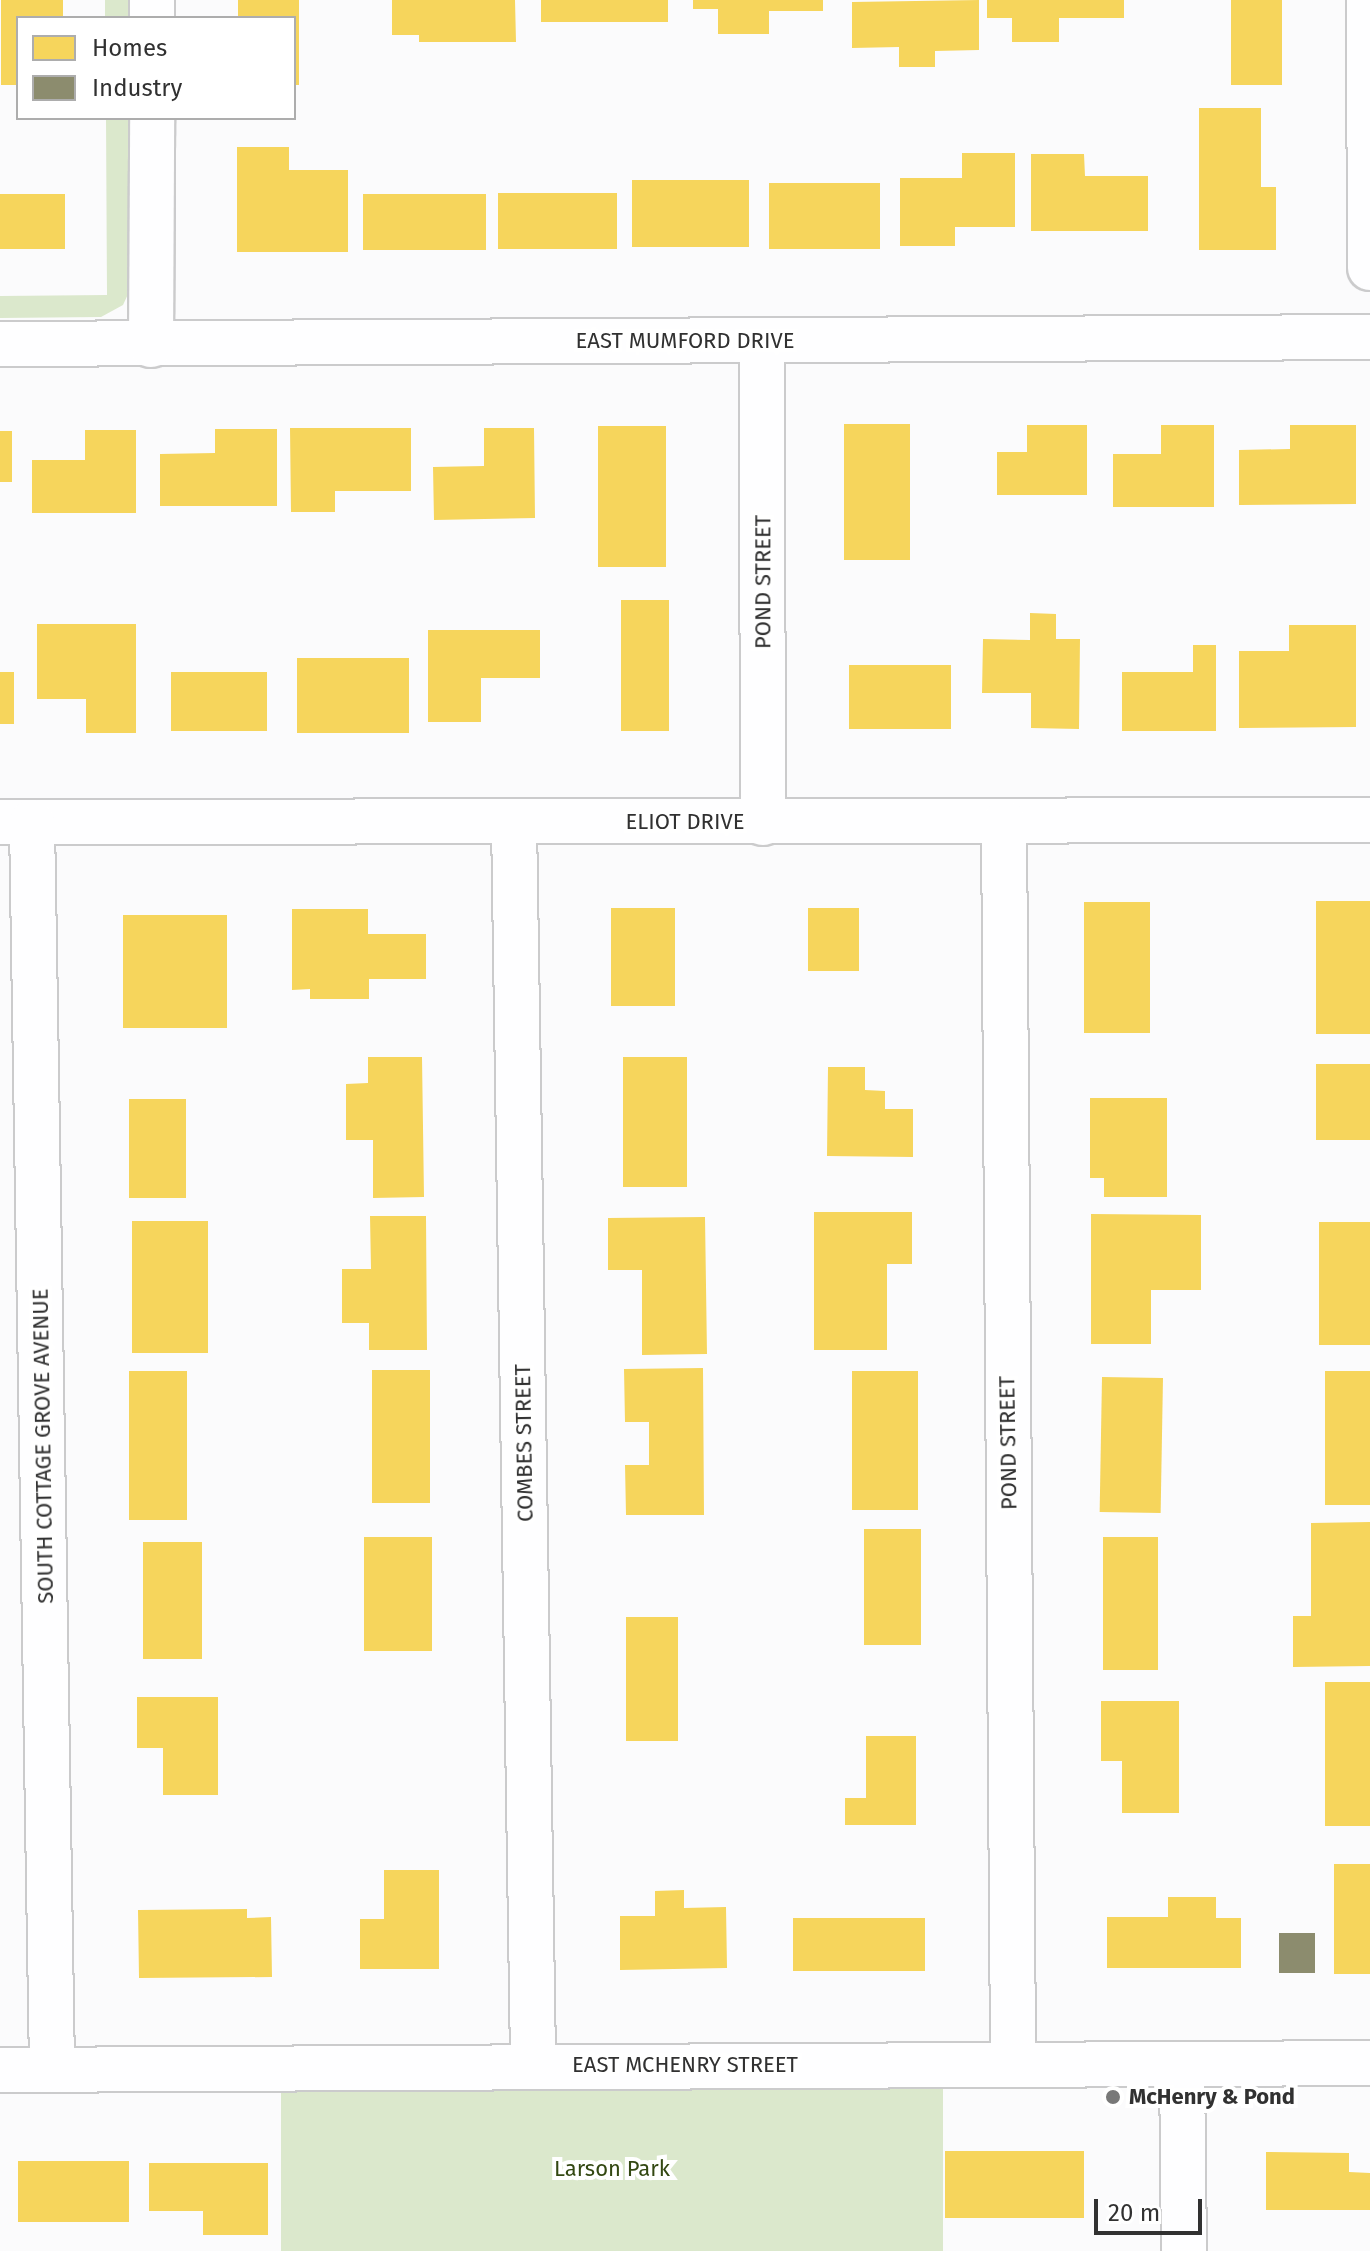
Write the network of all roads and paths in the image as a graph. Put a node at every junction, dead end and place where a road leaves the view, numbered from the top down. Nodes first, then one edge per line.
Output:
1 (1369, 0) edge
2 (152, 120) edge
3 (1370, 268) edge
4 (1370, 337) edge
5 (762, 340) junction
6 (0, 344) edge
7 (151, 345) junction
8 (1370, 820) edge
9 (514, 821) junction
10 (16, 822) edge
11 (763, 823) junction
12 (1004, 823) junction
13 (1013, 2063) junction
14 (1370, 2063) edge
15 (533, 2065) junction
16 (1182, 2065) junction
17 (0, 2070) edge
18 (52, 2070) junction
19 (1184, 2251) edge

1 - 3 street
2 - 7 street
4 - 5 street, EAST MUMFORD DRIVE
5 - 7 street, EAST MUMFORD DRIVE
5 - 11 street, POND STREET
6 - 7 street, EAST MUMFORD DRIVE
8 - 12 street, ELIOT DRIVE
9 - 10 street, ELIOT DRIVE
9 - 11 street, ELIOT DRIVE
9 - 15 street, COMBES STREET
10 - 18 street, SOUTH COTTAGE GROVE AVENUE
11 - 12 street, ELIOT DRIVE
12 - 13 street, POND STREET
13 - 15 street, EAST MCHENRY STREET
13 - 16 street, EAST MCHENRY STREET
14 - 16 street, EAST MCHENRY STREET
15 - 18 street, EAST MCHENRY STREET
16 - 19 street
17 - 18 street, EAST MCHENRY STREET

